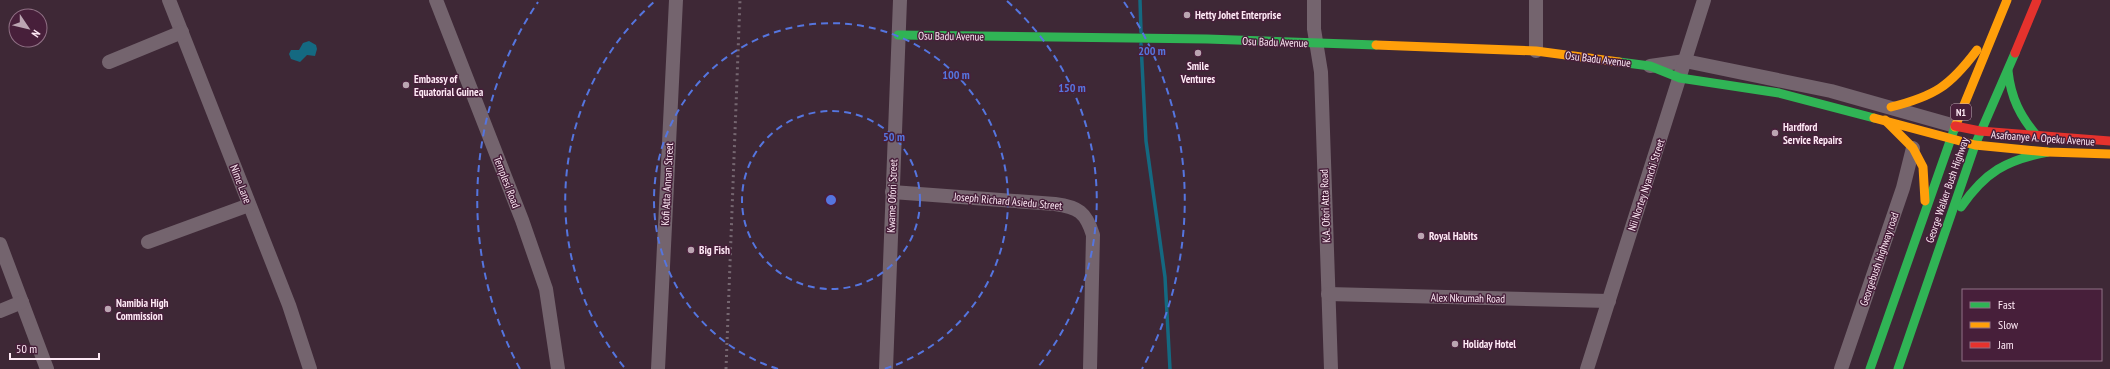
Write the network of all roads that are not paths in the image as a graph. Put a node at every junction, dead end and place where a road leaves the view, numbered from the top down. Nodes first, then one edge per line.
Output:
1 (436, 0) edge
2 (676, 0) edge
3 (900, 0) edge
4 (1314, 0) edge
5 (1536, 0) edge
6 (1704, 0) edge
7 (2007, 0) edge
8 (2037, 0) edge
9 (173, 1) edge
10 (1999, 18) junction
11 (182, 32) junction
12 (898, 35) junction
13 (1317, 43) junction
14 (1536, 51) junction
15 (1685, 61) junction
16 (109, 62) dead end
17 (1650, 66) junction
18 (2008, 71) junction
19 (1680, 78) junction
20 (1891, 107) junction
21 (1885, 120) junction
22 (1955, 126) junction
23 (1980, 131) junction
24 (2037, 136) junction
25 (1950, 139) junction
26 (2110, 141) edge
27 (1974, 145) junction
28 (1913, 148) junction
29 (2048, 152) junction
30 (2110, 154) edge
31 (892, 192) junction
32 (249, 205) junction
33 (1926, 208) junction
34 (1943, 235) junction
35 (148, 242) dead end
36 (0, 244) edge
37 (1328, 294) junction
38 (1609, 301) junction
39 (1921, 301) junction
40 (22, 302) junction
41 (0, 311) edge
42 (1912, 362) dead end
43 (47, 369) edge
44 (310, 369) edge
45 (558, 369) edge
46 (658, 369) edge
47 (886, 369) edge
48 (1090, 369) edge
49 (1331, 369) edge
50 (1587, 369) edge
51 (1841, 369) edge
52 (1870, 369) edge
53 (1898, 369) edge

1 - 45 street, Templesi Road
2 - 46 street, Kofi Atta Annan Street
3 - 12 street, Kwame Ofori Street
4 - 13 street, K.A. Ofori Atta Road
5 - 14 street
6 - 15 street, Nii Nortey Nyanchi Street
7 - 10 main road, George Walker Bush Highway / N1
8 - 18 main road, George Walker Bush Highway / N1
9 - 11 street, Nime Lane
10 - 20 main road
10 - 22 main road, George Walker Bush Highway / N1
11 - 16 street
11 - 32 street, Nime Lane
12 - 13 main road, Osu Badu Avenue
12 - 31 street, Kwame Ofori Street
13 - 14 main road, Osu Badu Avenue
13 - 37 street, K.A. Ofori Atta Road
14 - 17 main road, Osu Badu Avenue
15 - 17 street, Osu Badu Avenue
15 - 19 street, Nii Nortey Nyanchi Street
15 - 20 street, Osu Badu Avenue
17 - 19 main road, Osu Badu Avenue
18 - 23 main road, George Walker Bush Highway / N1
18 - 24 main road
19 - 21 main road, Osu Badu Avenue
19 - 38 street, Nii Nortey Nyanchi Street
20 - 22 street, Osu Badu Avenue
21 - 25 main road, Osu Badu Avenue
21 - 28 main road
22 - 23 main road, Asafoanye A. Opeku Avenue
22 - 25 main road, George Walker Bush Highway / N1
23 - 24 main road, Asafoanye A. Opeku Avenue
23 - 27 main road, George Walker Bush Highway / N1
24 - 26 main road, Asafoanye A. Opeku Avenue
25 - 27 main road, Asafoanye A. Opeku Avenue
25 - 33 main road, George Walker Bush Highway / N1
27 - 29 main road, Asafoanye A. Opeku Avenue
27 - 34 main road, George Walker Bush Highway / N1
28 - 33 main road
28 - 51 street, Georgebush highway road
29 - 30 main road, Asafoanye A. Opeku Avenue
29 - 34 main road
31 - 47 street, Kwame Ofori Street
31 - 48 street, Joseph Richard Asiedu Street
32 - 35 street
32 - 44 street, Nime Lane
33 - 52 main road, George Walker Bush Highway / N1
34 - 39 main road, George Walker Bush Highway / N1
36 - 40 street
37 - 38 street, Alex Nkrumah Road
37 - 49 street, K.A. Ofori Atta Road
38 - 50 street, Nii Nortey Nyanchi Street
39 - 42 main road
39 - 53 main road, George Walker Bush Highway / N1
40 - 41 street
40 - 43 street

